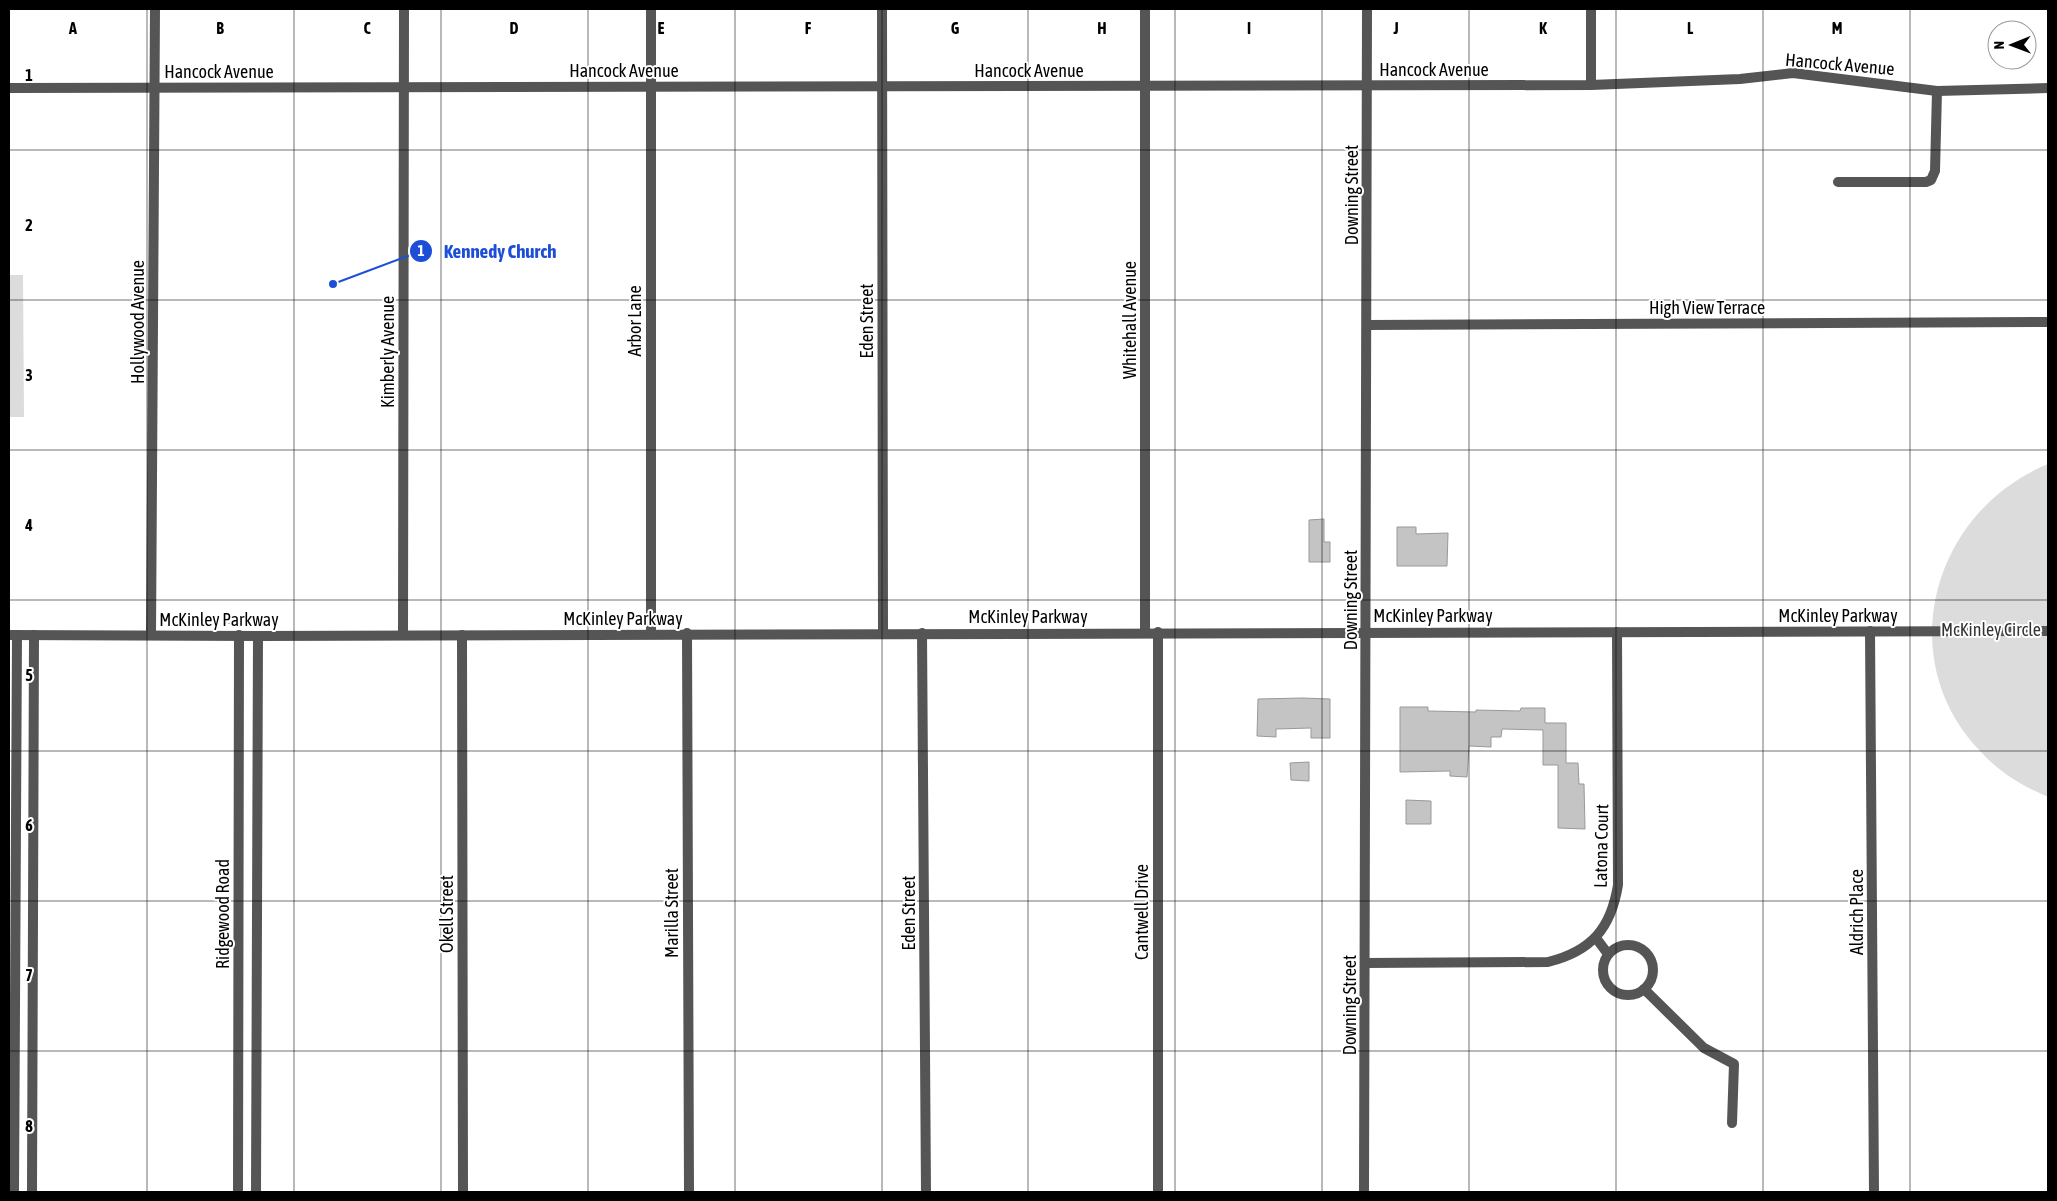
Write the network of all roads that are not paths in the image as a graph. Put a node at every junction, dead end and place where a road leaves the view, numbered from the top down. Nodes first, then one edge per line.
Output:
1 (155, 9) edge
2 (404, 9) edge
3 (651, 9) edge
4 (882, 9) edge
5 (1146, 9) edge
6 (1367, 9) edge
7 (1591, 9) edge
8 (1146, 85) junction
9 (1367, 85) junction
10 (1591, 85) junction
11 (650, 86) junction
12 (882, 86) junction
13 (404, 87) junction
14 (9, 88) edge
15 (154, 88) junction
16 (2048, 88) edge
17 (1936, 91) junction
18 (1838, 182) dead end
19 (2048, 322) edge
20 (1367, 325) junction
21 (1870, 631) junction
22 (2048, 631) edge
23 (1146, 632) junction
24 (1158, 632) junction
25 (1366, 632) junction
26 (1616, 632) junction
27 (687, 633) junction
28 (883, 633) junction
29 (922, 633) junction
30 (151, 634) junction
31 (651, 634) junction
32 (13, 635) edge
33 (34, 635) junction
34 (239, 635) junction
35 (403, 635) junction
36 (462, 635) junction
37 (258, 636) junction
38 (239, 920) junction
39 (257, 920) junction
40 (1596, 938) junction
41 (1608, 954) junction
42 (1365, 963) junction
43 (1644, 989) junction
44 (1732, 1123) dead end
45 (238, 1162) junction
46 (256, 1162) junction
47 (14, 1192) edge
48 (32, 1192) edge
49 (238, 1192) edge
50 (256, 1192) edge
51 (463, 1192) edge
52 (689, 1192) edge
53 (926, 1192) edge
54 (1158, 1192) edge
55 (1364, 1192) edge
56 (1874, 1192) edge

1 - 15 street, Hollywood Avenue
2 - 13 street, Kimberly Avenue
3 - 11 street, Arbor Lane
4 - 12 street, Eden Street
5 - 8 street, Whitehall Avenue
6 - 9 street, Downing Street
7 - 10 street
8 - 9 street, Hancock Avenue
8 - 12 street, Hancock Avenue
8 - 23 street, Whitehall Avenue
9 - 10 street, Hancock Avenue
9 - 20 street, Downing Street
10 - 17 street, Hancock Avenue
11 - 12 street, Hancock Avenue
11 - 13 street, Hancock Avenue
11 - 31 street, Arbor Lane
12 - 28 street, Eden Street
13 - 15 street, Hancock Avenue
13 - 35 street, Kimberly Avenue
14 - 15 street, Hancock Avenue
15 - 30 street, Hollywood Avenue
16 - 17 street, Hancock Avenue
17 - 18 street
19 - 20 street, High View Terrace
20 - 25 street, Downing Street
21 - 22 street, McKinley Parkway
21 - 26 street, McKinley Parkway
21 - 56 street, Aldrich Place
23 - 24 street, McKinley Parkway
23 - 29 street, McKinley Parkway
24 - 25 street, McKinley Parkway
24 - 54 street, Cantwell Drive
25 - 26 street, McKinley Parkway
25 - 42 street, Downing Street
26 - 40 street, Latona Court
27 - 28 street, McKinley Parkway
27 - 31 street, McKinley Parkway
27 - 52 street, Marilla Street
28 - 29 street, McKinley Parkway
29 - 53 street, Eden Street
30 - 33 street, McKinley Parkway
30 - 34 street, McKinley Parkway
31 - 36 street, McKinley Parkway
32 - 33 street, McKinley Parkway
32 - 47 street
33 - 48 street
34 - 37 street, McKinley Parkway
34 - 38 street, Ridgewood Road
35 - 36 street, McKinley Parkway
35 - 37 street, McKinley Parkway
36 - 51 street, Okell Street
37 - 39 street, Ridgewood Road
38 - 39 street
38 - 45 street, Ridgewood Road
39 - 46 street, Ridgewood Road
40 - 41 street
40 - 42 street, Latona Court
41 - 43 street
41 - 43 street
42 - 55 street, Downing Street
43 - 44 street
45 - 46 street
45 - 49 street, Ridgewood Road
46 - 50 street, Ridgewood Road

